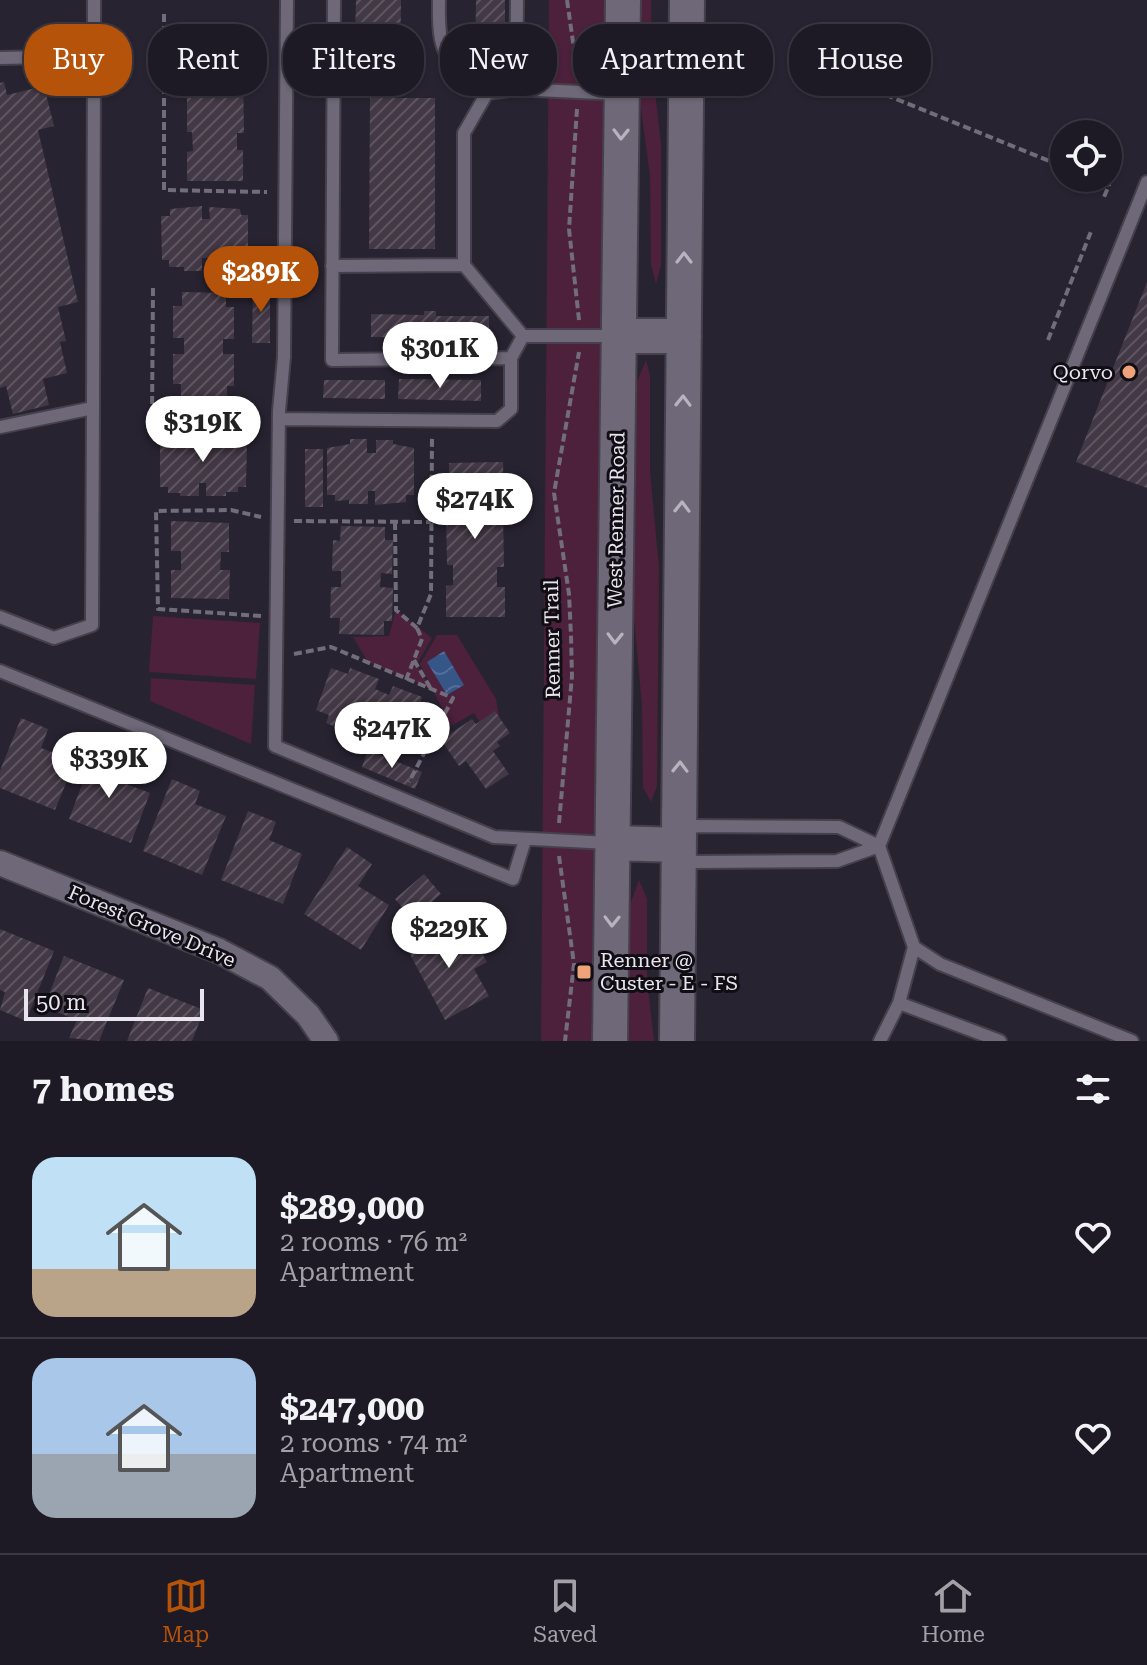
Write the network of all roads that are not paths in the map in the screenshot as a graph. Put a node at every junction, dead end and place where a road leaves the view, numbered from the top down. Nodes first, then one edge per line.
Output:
1 (94, 0) edge
2 (287, 0) edge
3 (334, 0) edge
4 (439, 0) edge
5 (517, 0) edge
6 (623, 0) edge
7 (687, 0) edge
8 (94, 24) edge
9 (517, 24) edge
10 (622, 24) edge
11 (440, 41) edge
12 (24, 57) edge
13 (0, 58) edge
14 (94, 96) edge
15 (485, 96) edge
16 (621, 96) edge
17 (1147, 182) edge
18 (464, 265) junction
19 (332, 266) junction
20 (523, 336) junction
21 (618, 336) junction
22 (684, 336) junction
23 (511, 358) junction
24 (93, 408) junction
25 (279, 419) junction
26 (0, 427) edge
27 (0, 617) edge
28 (0, 671) edge
29 (525, 840) junction
30 (613, 843) junction
31 (679, 845) junction
32 (879, 846) junction
33 (0, 863) edge
34 (914, 947) junction
35 (899, 1003) junction
36 (326, 1041) edge
37 (610, 1041) edge
38 (677, 1041) edge
39 (880, 1041) edge
40 (1000, 1041) edge
41 (1132, 1041) edge

1 - 8 lane
2 - 25 lane
3 - 19 lane
4 - 11 lane
5 - 9 lane
6 - 10 main road, West Renner Road
22 -> 7 main road
12 - 13 lane
14 - 24 lane
15 - 18 lane
16 -> 21 main road, West Renner Road
17 - 32 lane
18 - 19 lane
18 - 20 lane
19 - 23 lane
20 - 21 lane
20 - 23 lane
21 - 22 main road
21 -> 30 main road, West Renner Road
31 -> 22 main road
23 - 25 lane
24 - 26 lane
24 - 27 lane
25 - 29 lane
28 - 29 lane
29 - 30 lane
30 - 31 main road
30 -> 37 main road, West Renner Road
31 - 32 lane
31 - 32 lane
31 - 38 main road
32 - 34 lane
33 - 36 street, Forest Grove Drive
34 - 35 lane
34 - 41 lane
35 - 39 lane
35 - 40 lane

